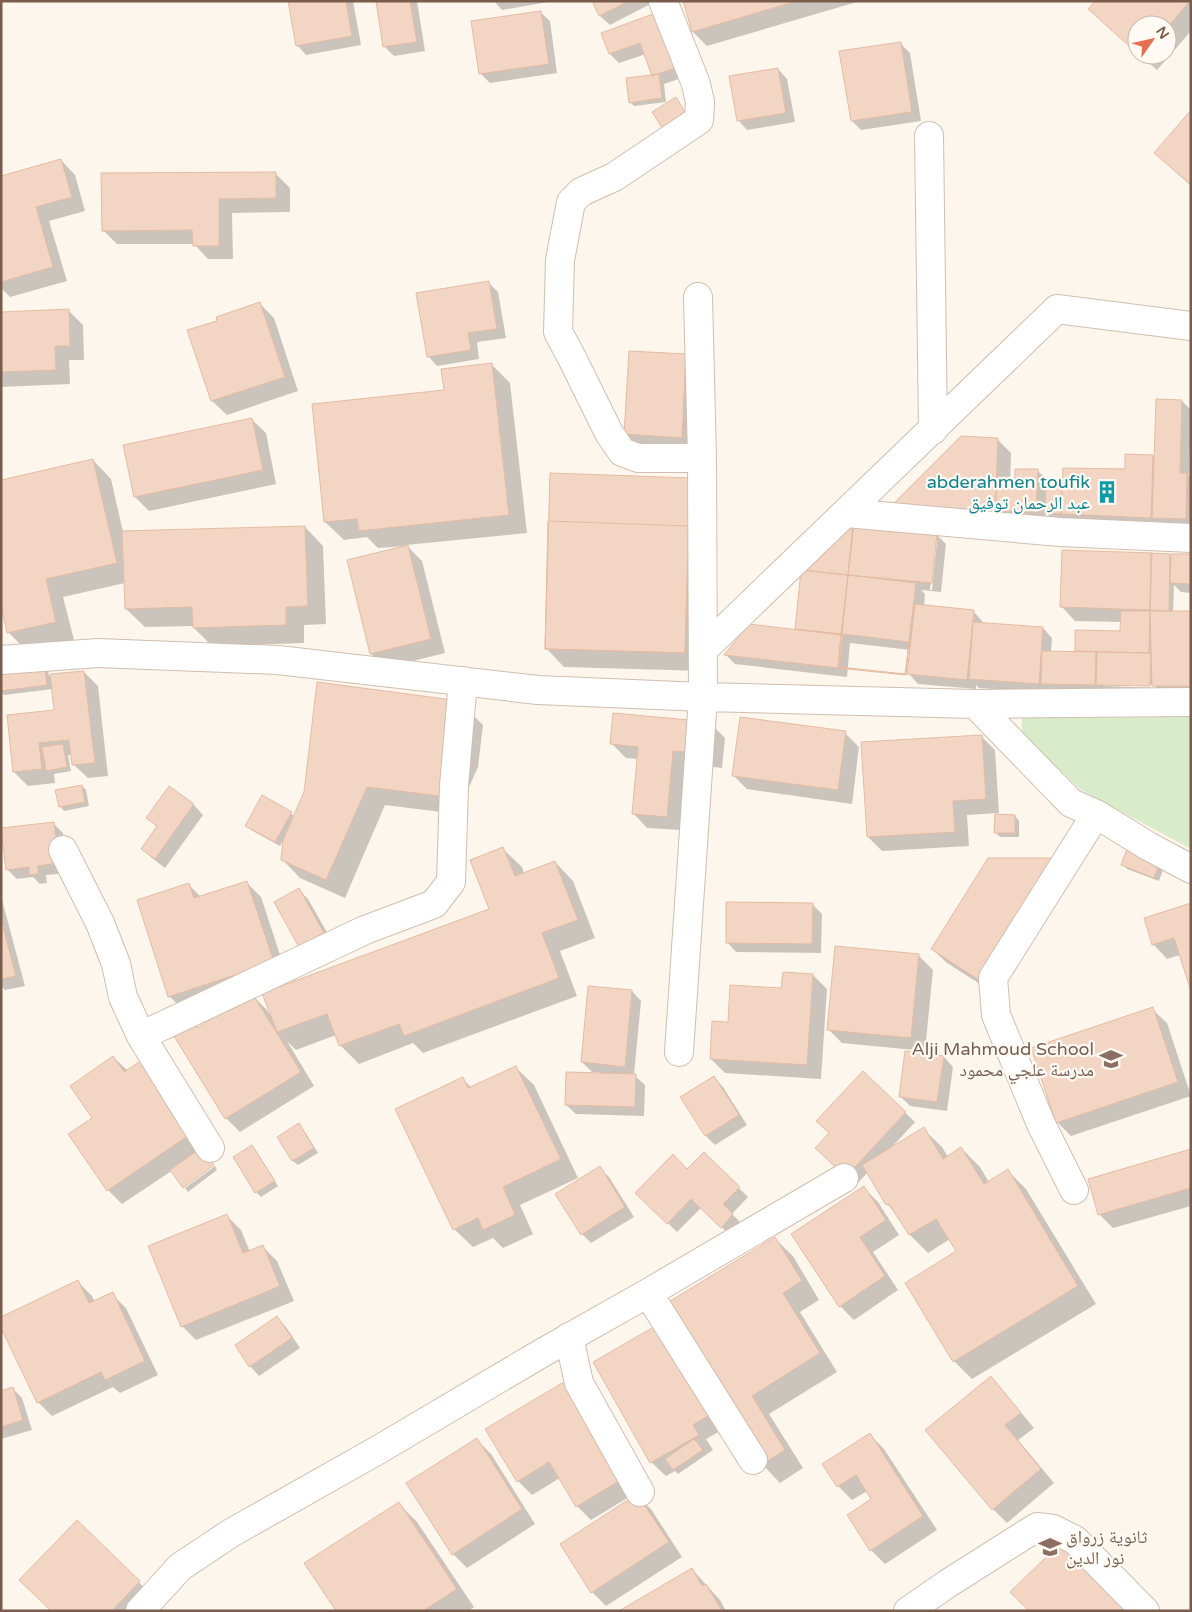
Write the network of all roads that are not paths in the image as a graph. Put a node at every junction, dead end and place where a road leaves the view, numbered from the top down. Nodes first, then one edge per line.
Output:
1 (663, 1) edge
2 (929, 136) dead end
3 (698, 297) dead end
4 (1191, 326) edge
5 (933, 430) junction
6 (702, 458) junction
7 (846, 513) junction
8 (1191, 538) edge
9 (703, 650) junction
10 (1, 660) edge
11 (463, 681) junction
12 (703, 697) junction
13 (1191, 702) edge
14 (975, 704) junction
15 (1096, 814) junction
16 (63, 850) dead end
17 (1191, 869) edge
18 (141, 1036) junction
19 (678, 1052) dead end
20 (210, 1148) dead end
21 (844, 1178) dead end
22 (1074, 1190) dead end
23 (648, 1293) junction
24 (569, 1337) junction
25 (753, 1460) dead end
26 (640, 1492) dead end
27 (140, 1611) edge
28 (908, 1611) edge
29 (1145, 1611) edge

1 - 6 street
2 - 5 street
3 - 6 street
4 - 5 street
5 - 7 street
6 - 9 street
7 - 8 street
7 - 9 street
9 - 12 street
10 - 11 street
11 - 12 street
11 - 18 street
12 - 14 street
12 - 19 street
13 - 14 street
14 - 15 street
15 - 17 street
15 - 22 street
16 - 18 street
18 - 20 street
21 - 23 street
23 - 24 street
23 - 25 street
24 - 26 street
24 - 27 street
28 - 29 street

